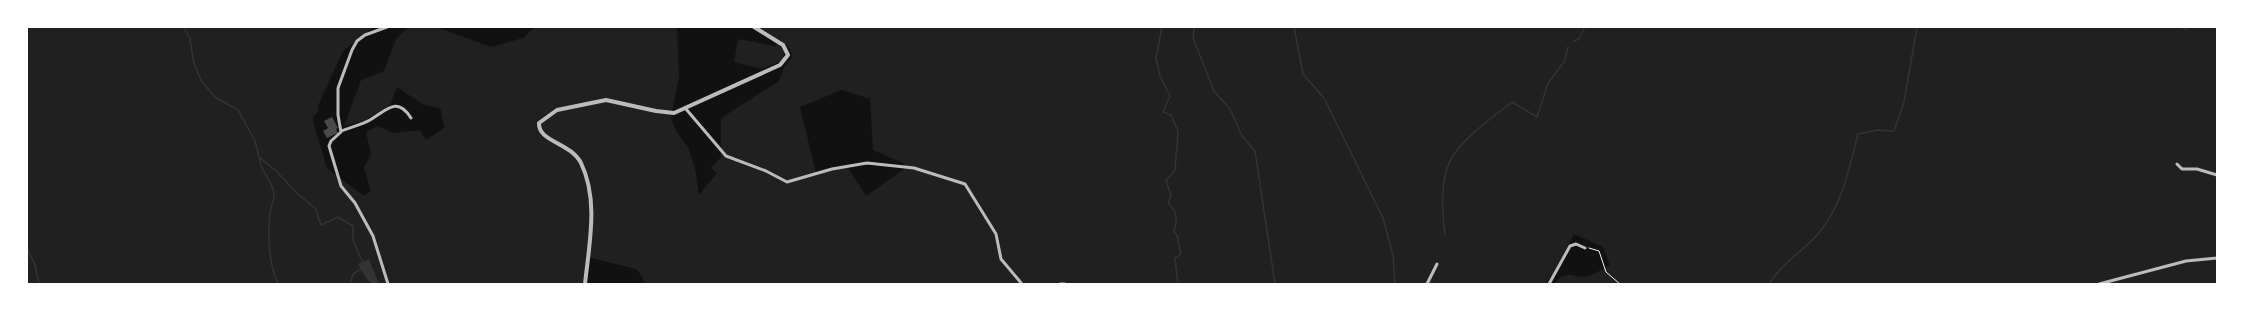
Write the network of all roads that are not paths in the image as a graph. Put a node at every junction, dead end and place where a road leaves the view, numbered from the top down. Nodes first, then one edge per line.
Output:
1 (387, 27) edge
2 (754, 27) edge
3 (686, 109) junction
4 (411, 118) dead end
5 (341, 131) junction
6 (2177, 164) dead end
7 (2217, 175) edge
8 (1585, 248) road end
9 (2217, 258) edge
10 (1437, 264) dead end
11 (388, 284) edge
12 (585, 284) edge
13 (1022, 284) edge
14 (1060, 284) edge
15 (1065, 284) edge
16 (1427, 284) edge
17 (1549, 284) edge
18 (2099, 284) edge

1 - 5 street
2 - 3 street
3 - 12 street
3 - 13 street
4 - 5 street
5 - 11 street
6 - 7 street
8 - 17 street
9 - 18 street
10 - 16 street
14 - 15 street

